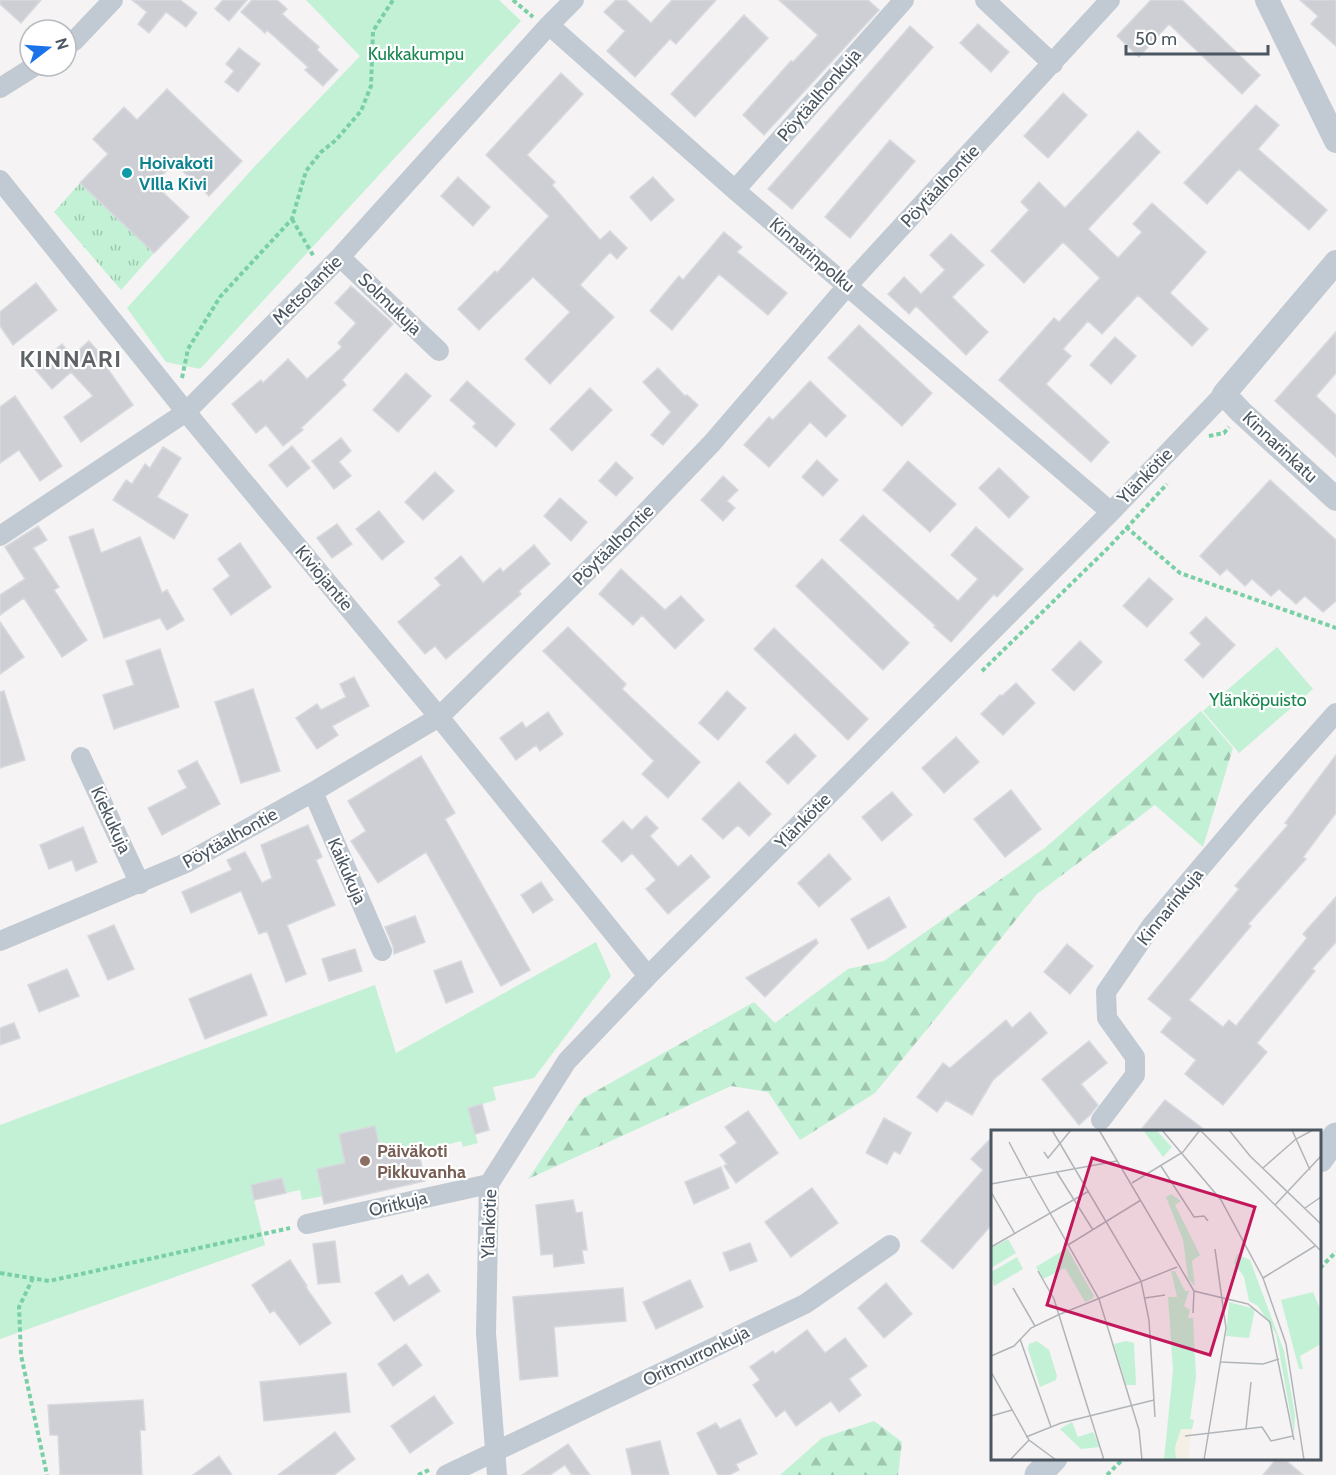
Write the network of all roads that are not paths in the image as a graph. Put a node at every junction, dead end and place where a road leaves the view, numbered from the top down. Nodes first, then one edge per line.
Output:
1 (113, 0) edge
2 (574, 0) edge
3 (904, 0) edge
4 (985, 0) edge
5 (1110, 0) edge
6 (1267, 0) edge
7 (549, 25) junction
8 (78, 37) edge
9 (1053, 64) junction
10 (18, 77) edge
11 (0, 88) edge
12 (1336, 141) edge
13 (0, 180) edge
14 (735, 190) junction
15 (331, 253) junction
16 (1336, 261) edge
17 (848, 285) junction
18 (439, 351) dead end
19 (1224, 394) junction
20 (186, 412) junction
21 (1336, 499) edge
22 (1110, 512) junction
23 (0, 536) edge
24 (1336, 713) edge
25 (439, 717) junction
26 (81, 757) dead end
27 (313, 792) junction
28 (140, 884) junction
29 (0, 941) edge
30 (382, 951) dead end
31 (648, 976) junction
32 (1101, 1120) dead end
33 (1336, 1136) edge
34 (1321, 1158) edge
35 (489, 1184) junction
36 (308, 1224) road end
37 (890, 1245) dead end
38 (494, 1452) junction
39 (1052, 1460) edge
40 (446, 1475) edge
41 (498, 1475) edge
42 (1038, 1475) edge

1 - 8 street
2 - 7 street, Metsolantie
3 - 14 street, Pöytäalhonkuja
4 - 9 street
5 - 9 street, Pöytäalhontie
6 - 12 street
7 - 14 street, Kinnarinpolku
7 - 15 street, Metsolantie
9 - 17 street, Pöytäalhontie
10 - 11 street
13 - 20 street, Kiviojantie
14 - 17 street, Kinnarinpolku
15 - 18 street, Solmukuja
15 - 20 street, Metsolantie
16 - 19 street, Ylänkötie
17 - 22 street, Kinnarinpolku
17 - 25 street, Pöytäalhontie
19 - 21 street, Kinnarinkatu
19 - 22 street, Ylänkötie
20 - 23 street, Metsolantie
20 - 25 street, Kiviojantie
22 - 31 street, Ylänkötie
24 - 32 street, Kinnarinkuja
25 - 27 street, Pöytäalhontie
25 - 31 street, Kiviojantie
26 - 28 street, Kiekukuja
27 - 28 street, Pöytäalhontie
27 - 30 street, Kaikukuja
28 - 29 street, Pöytäalhontie
31 - 35 street, Ylänkötie
33 - 34 main road
35 - 36 street, Oritkuja
35 - 38 street, Ylänkötie
37 - 38 street, Oritmurronkuja
38 - 40 street, Oritmurronkuja
38 - 41 street, Ylänkötie
39 - 42 main road

